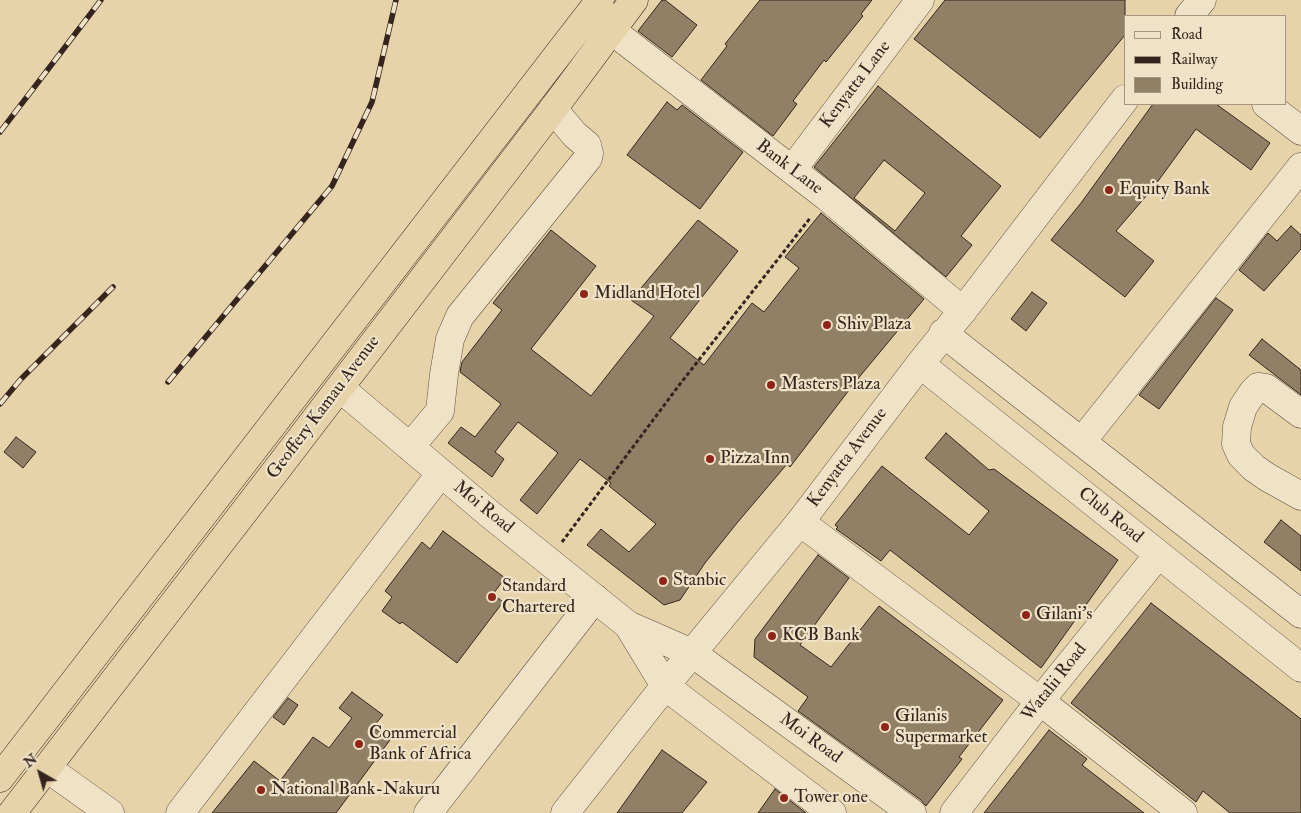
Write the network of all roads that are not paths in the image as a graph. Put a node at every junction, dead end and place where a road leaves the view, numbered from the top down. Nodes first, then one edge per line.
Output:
1 (600, 0) edge
2 (634, 0) edge
3 (920, 0) edge
4 (1202, 0) edge
5 (1190, 15) edge
6 (611, 30) junction
7 (1124, 100) edge
8 (1267, 105) edge
9 (553, 109) junction
10 (1301, 132) edge
11 (1301, 167) edge
12 (792, 170) junction
13 (963, 310) junction
14 (943, 333) junction
15 (920, 364) junction
16 (994, 372) junction
17 (340, 388) junction
18 (971, 404) junction
19 (1301, 414) edge
20 (1082, 441) junction
21 (410, 447) junction
22 (1121, 472) junction
23 (441, 473) junction
24 (1301, 496) edge
25 (1158, 501) junction
26 (1097, 506) junction
27 (800, 522) junction
28 (1132, 534) junction
29 (1213, 545) junction
30 (1158, 555) junction
31 (1248, 573) junction
32 (1187, 578) junction
33 (595, 598) junction
34 (1224, 607) junction
35 (1301, 614) edge
36 (628, 626) junction
37 (692, 654) junction
38 (1301, 668) edge
39 (665, 686) junction
40 (1040, 701) junction
41 (46, 768) junction
42 (0, 778) edge
43 (12, 813) edge
44 (110, 813) edge
45 (180, 813) edge
46 (428, 813) edge
47 (565, 813) edge
48 (832, 813) edge
49 (912, 813) edge
50 (954, 813) edge
51 (1184, 813) edge

1 - 42 highway, Geoffery Kamau Avenue
2 - 6 highway, Geoffery Kamau Avenue
3 - 12 street, Kenyatta Lane
4 - 5 street
6 - 9 highway, Geoffery Kamau Avenue
6 - 12 street, Bank Lane
7 - 13 street, Kenyatta Avenue
8 - 10 street
9 - 17 highway, Geoffery Kamau Avenue
9 - 21 street
11 - 20 street
12 - 13 street, Bank Lane
13 - 14 street, Kenyatta Avenue
14 - 15 street, Kenyatta Avenue
14 - 16 street
15 - 18 street, Club Road
15 - 27 street, Kenyatta Avenue
16 - 18 street
16 - 20 street
17 - 21 street, Moi Road
17 - 41 highway, Geoffery Kamau Avenue
18 - 26 street, Club Road
19 - 24 street
20 - 22 street
21 - 23 street, Moi Road
22 - 25 street
22 - 26 street
23 - 33 street, Moi Road
23 - 45 street
25 - 28 street
25 - 29 street
26 - 28 street, Club Road
27 - 37 street, Kenyatta Avenue
27 - 40 street
28 - 30 street, Club Road
29 - 31 street
29 - 32 street
30 - 32 street, Club Road
30 - 40 street, Watalii Road
31 - 34 street
31 - 35 street
32 - 34 street, Club Road
33 - 36 street, Moi Road
33 - 46 street
34 - 38 street, Club Road
36 - 37 street, Moi Road
36 - 39 street, Moi Road
37 - 39 street, Kenyatta Avenue
37 - 49 street, Moi Road
39 - 47 street, Kenyatta Avenue
39 - 48 street, Moi Road
40 - 50 street, Watalii Road
40 - 51 street
41 - 43 highway, Geoffery Kamau Avenue
41 - 44 street

